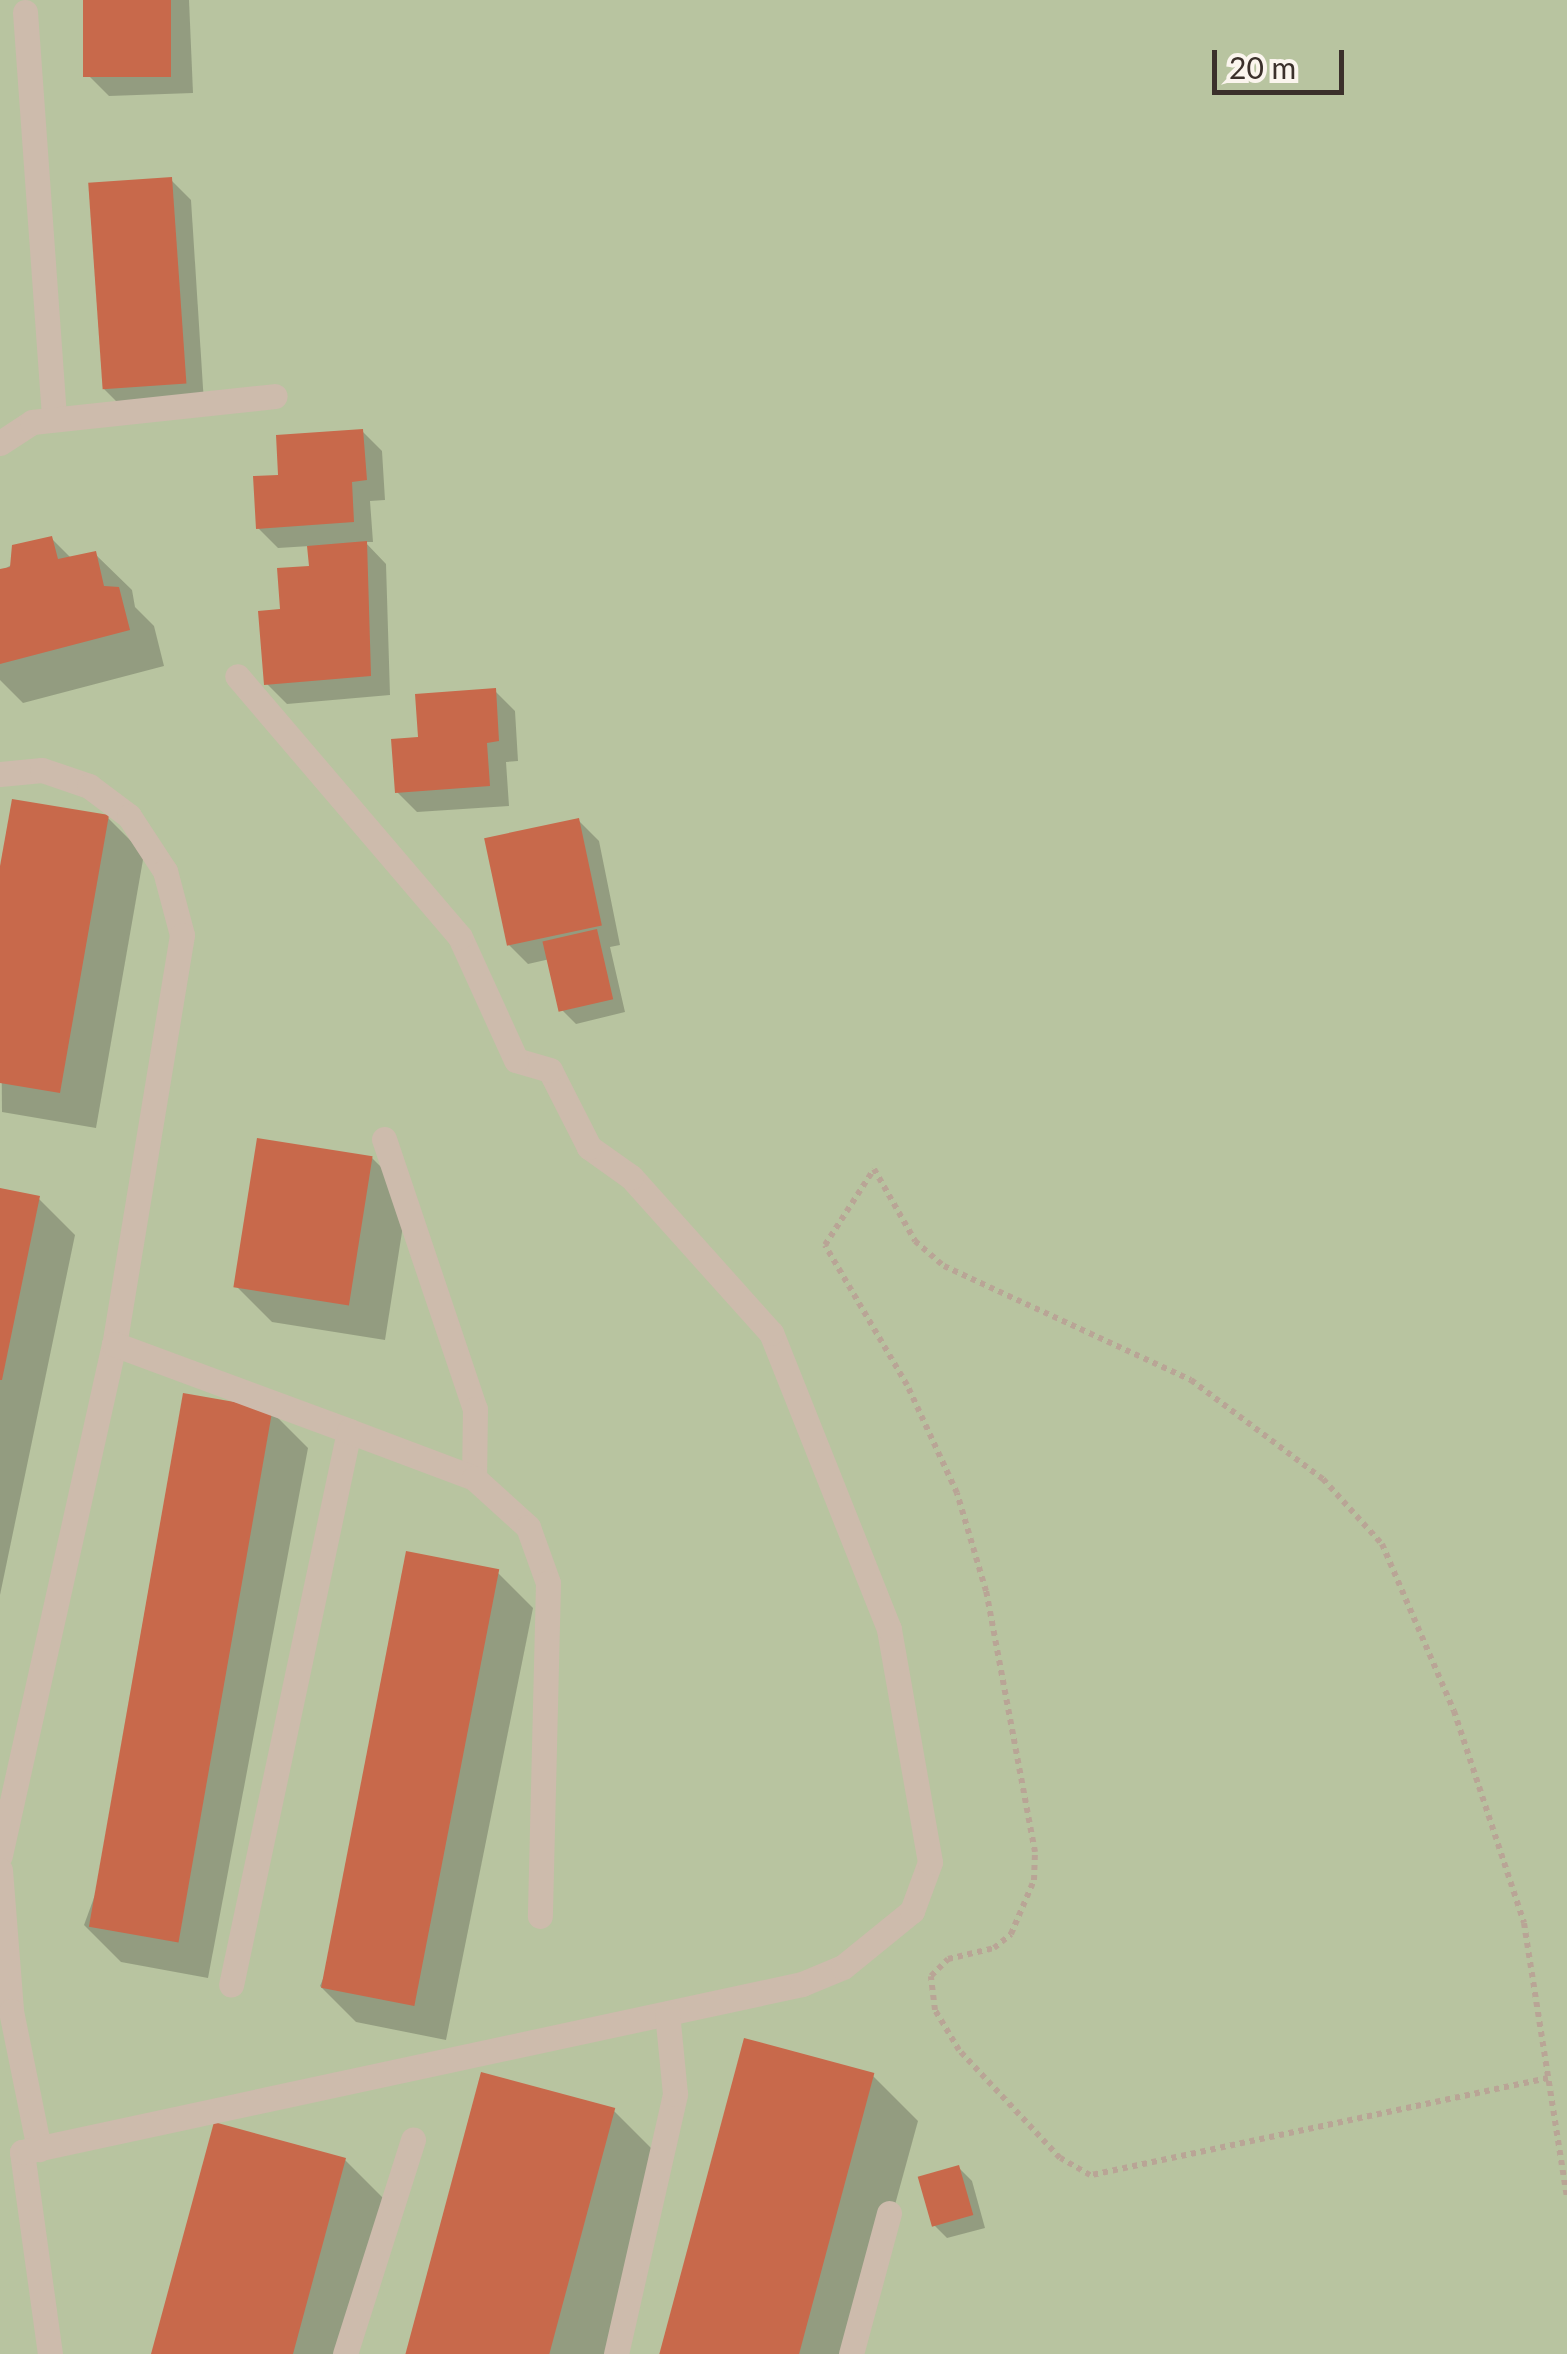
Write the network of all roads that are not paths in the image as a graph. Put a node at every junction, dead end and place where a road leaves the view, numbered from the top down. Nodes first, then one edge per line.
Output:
1 (26, 12) dead end
2 (275, 396) dead end
3 (54, 419) junction
4 (0, 443) edge
5 (237, 676) dead end
6 (0, 774) edge
7 (384, 1139) dead end
8 (114, 1344) junction
9 (349, 1432) junction
10 (474, 1478) junction
11 (9, 1775) edge
12 (0, 1854) edge
13 (0, 1870) edge
14 (540, 1916) dead end
15 (231, 1985) dead end
16 (667, 2014) junction
17 (413, 2139) dead end
18 (38, 2148) junction
19 (889, 2214) dead end
20 (50, 2354) edge
21 (345, 2354) edge
22 (616, 2354) edge
23 (851, 2354) edge

1 - 3 street
2 - 3 street
3 - 4 street
5 - 16 street
6 - 8 street
7 - 10 street
8 - 9 street
8 - 11 street
9 - 10 street
9 - 15 street
10 - 14 street
11 - 12 street
13 - 18 street
16 - 18 street
16 - 22 street
17 - 21 street
18 - 20 street
19 - 23 street

